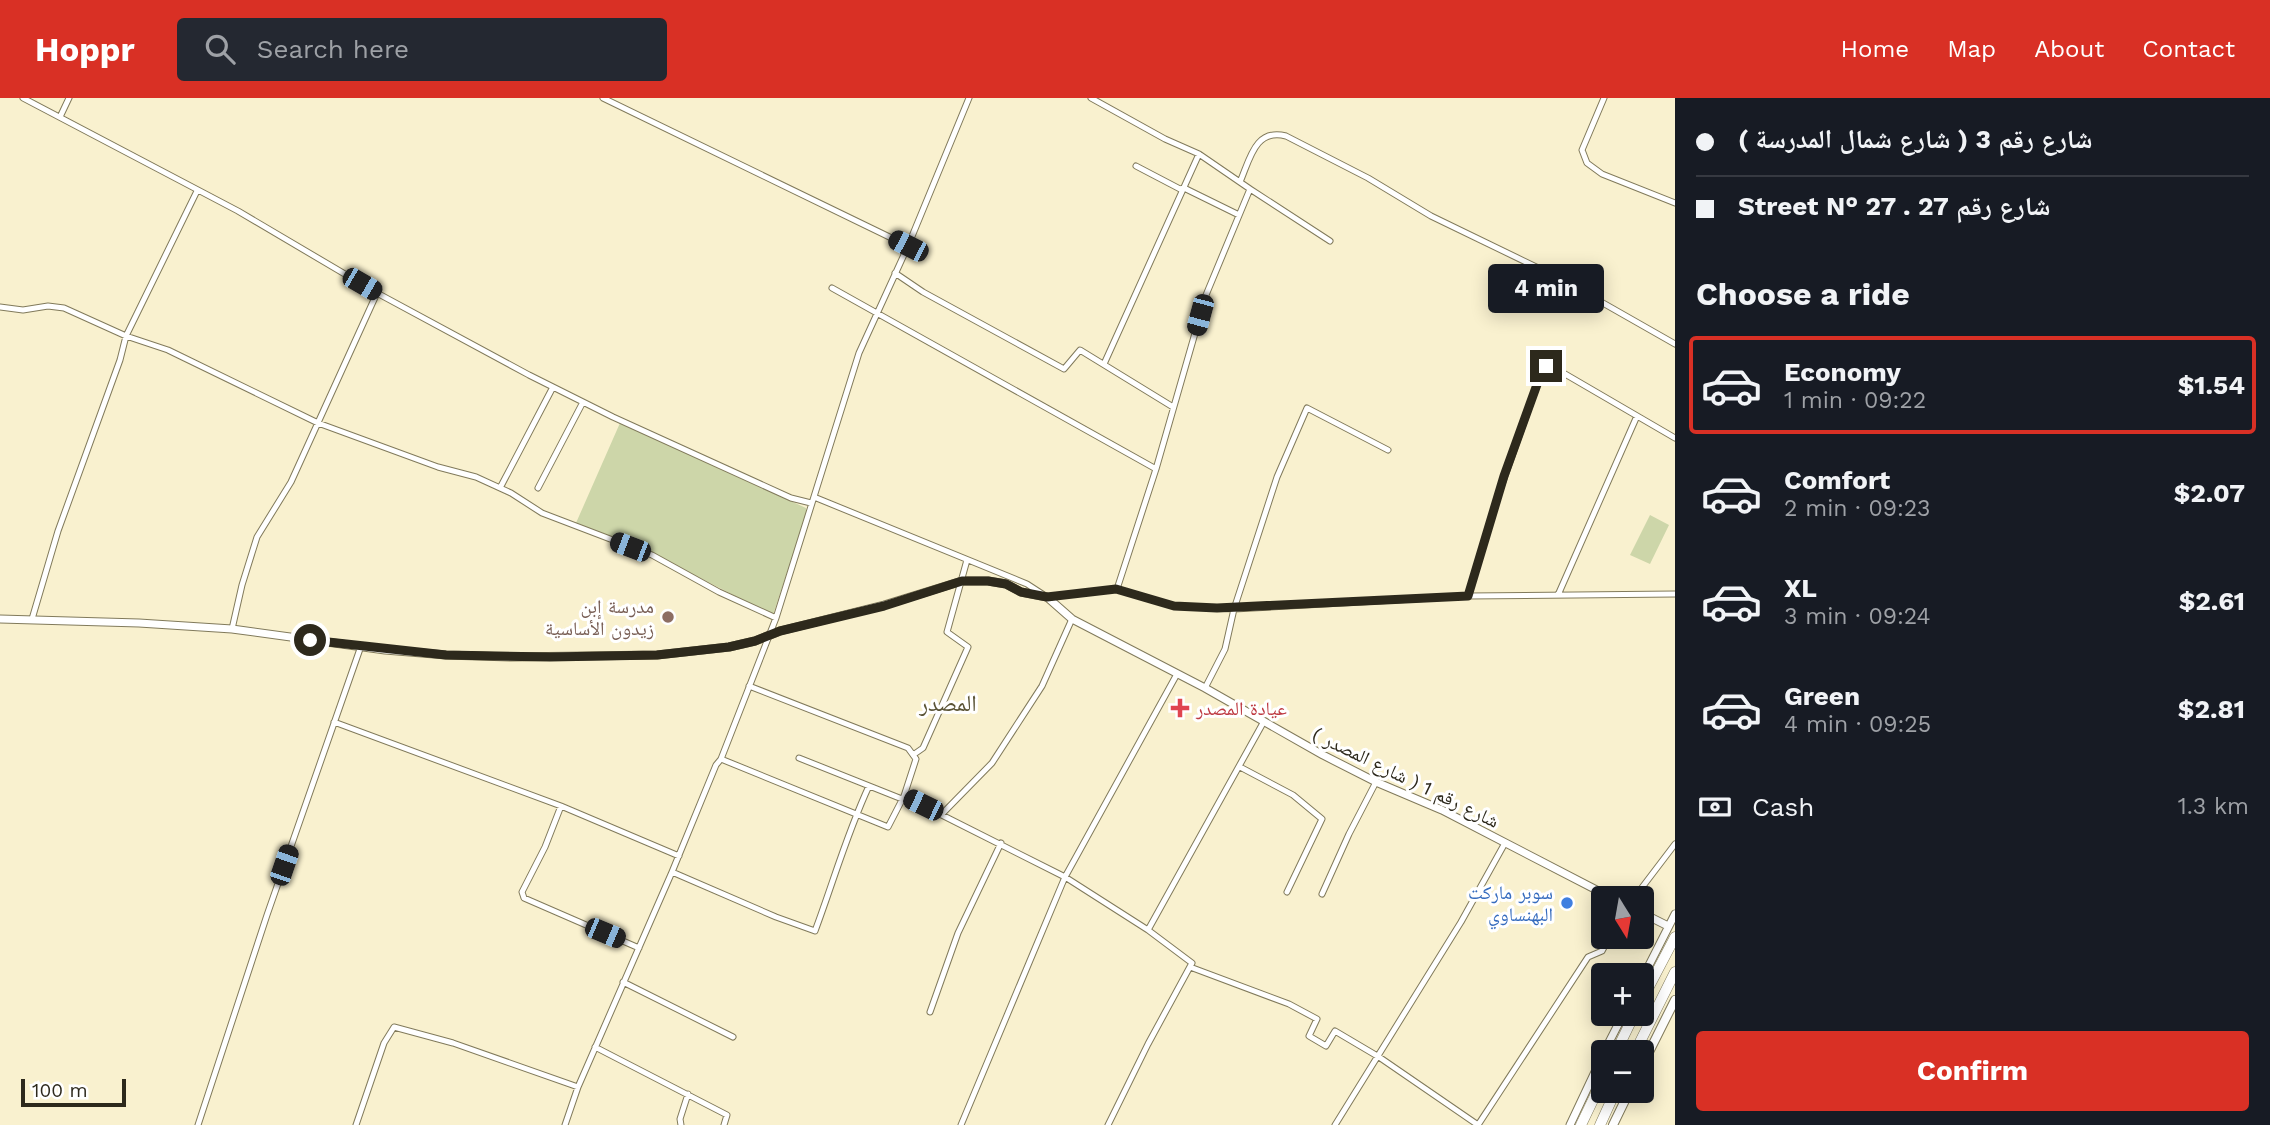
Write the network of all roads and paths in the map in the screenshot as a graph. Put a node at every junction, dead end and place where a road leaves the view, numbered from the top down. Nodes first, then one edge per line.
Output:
1 (23, 98) edge
2 (69, 98) edge
3 (603, 98) edge
4 (969, 98) edge
5 (1091, 98) edge
6 (1604, 98) edge
7 (60, 117) junction
8 (1199, 154) junction
9 (1136, 166) dead end
10 (1240, 182) junction
11 (1184, 188) junction
12 (1250, 189) junction
13 (197, 191) junction
14 (1675, 203) edge
15 (1239, 215) junction
16 (1330, 241) dead end
17 (908, 246) junction
18 (895, 273) junction
19 (832, 288) dead end
20 (377, 293) junction
21 (0, 307) edge
22 (877, 314) junction
23 (126, 336) junction
24 (1675, 344) edge
25 (1104, 364) junction
26 (553, 387) junction
27 (583, 402) junction
28 (1173, 407) junction
29 (1637, 416) junction
30 (318, 423) junction
31 (1675, 438) edge
32 (1388, 450) dead end
33 (1156, 469) junction
34 (500, 488) junction
35 (538, 488) dead end
36 (812, 500) junction
37 (967, 560) junction
38 (962, 581) junction
39 (1116, 589) junction
40 (1675, 594) edge
41 (1558, 595) junction
42 (1468, 596) junction
43 (1047, 597) junction
44 (1234, 609) junction
45 (776, 618) junction
46 (0, 619) edge
47 (32, 619) junction
48 (1072, 619) junction
49 (232, 629) junction
50 (769, 635) junction
51 (362, 646) junction
52 (1177, 674) junction
53 (749, 686) junction
54 (1205, 688) junction
55 (334, 722) junction
56 (1263, 723) junction
57 (913, 755) junction
58 (799, 758) dead end
59 (721, 760) junction
60 (1240, 767) junction
61 (1376, 782) junction
62 (869, 786) junction
63 (903, 798) junction
64 (561, 806) junction
65 (856, 813) junction
66 (942, 814) junction
67 (1001, 843) junction
68 (1505, 843) junction
69 (1675, 844) edge
70 (679, 856) junction
71 (672, 872) junction
72 (1065, 877) junction
73 (1643, 886) edge
74 (1591, 887) edge
75 (1287, 892) dead end
76 (1322, 894) dead end
77 (1675, 914) edge
78 (1654, 919) edge
79 (1668, 926) junction
80 (1148, 930) junction
81 (1675, 937) edge
82 (639, 948) junction
83 (1603, 949) edge
84 (1650, 963) edge
85 (1190, 967) junction
86 (1675, 972) edge
87 (1654, 975) edge
88 (623, 982) junction
89 (1675, 1000) edge
90 (930, 1012) dead end
91 (733, 1037) dead end
92 (1641, 1040) edge
93 (1654, 1042) edge
94 (595, 1047) junction
95 (1379, 1057) junction
96 (1591, 1081) edge
97 (578, 1087) junction
98 (688, 1094) junction
99 (1592, 1103) edge
100 (1610, 1103) edge
101 (1624, 1103) edge
102 (198, 1125) edge
103 (356, 1125) edge
104 (565, 1125) edge
105 (681, 1125) edge
106 (724, 1125) edge
107 (961, 1125) edge
108 (1108, 1125) edge
109 (1335, 1125) edge
110 (1478, 1125) edge
111 (1570, 1125) edge
112 (1581, 1125) edge
113 (1600, 1125) edge
114 (1613, 1125) edge

1 - 7 street, شارع رقم 1 ( شارع المصدر )
2 - 7 street
3 - 17 street
4 - 17 street
5 - 8 street
6 - 14 street
7 - 13 street, شارع رقم 1 ( شارع المصدر )
8 - 10 street
8 - 11 street
9 - 11 street
10 - 12 street
10 - 24 street
11 - 15 street
11 - 25 street
12 - 15 street
12 - 16 street
13 - 20 street, شارع رقم 1 ( شارع المصدر )
13 - 23 street
15 - 28 street
17 - 18 street
18 - 22 street
18 - 25 street
19 - 22 street
20 - 26 street, شارع رقم 1 ( شارع المصدر )
20 - 30 street
21 - 23 street
22 - 33 street
22 - 36 street
23 - 30 street
23 - 47 street
25 - 28 street
26 - 27 street, شارع رقم 1 ( شارع المصدر )
26 - 34 street
27 - 35 street
27 - 36 street, شارع رقم 1 ( شارع المصدر )
28 - 33 street
29 - 31 street
29 - 41 street
29 - 42 street
30 - 34 street
30 - 49 street
32 - 44 street
33 - 39 street
34 - 45 street
36 - 37 street, شارع رقم 1 ( شارع المصدر )
36 - 45 street
37 - 38 street
37 - 43 street, شارع رقم 1 ( شارع المصدر )
38 - 43 street
38 - 50 street
38 - 57 street
39 - 43 street
39 - 44 street
40 - 41 street
41 - 42 street
42 - 44 street
43 - 48 street, شارع رقم 1 ( شارع المصدر )
44 - 54 street
45 - 50 street
46 - 47 street
47 - 49 street
48 - 52 street, شارع رقم 1 ( شارع المصدر )
48 - 66 street
49 - 51 street
50 - 51 street
50 - 53 street
51 - 55 street
52 - 54 street, شارع رقم 1 ( شارع المصدر )
52 - 72 street
53 - 57 street
53 - 59 street
54 - 56 street, شارع رقم 1 ( شارع المصدر )
55 - 64 street
55 - 102 street
56 - 60 street
56 - 61 street, شارع رقم 1 ( شارع المصدر )
57 - 63 street
58 - 62 street
59 - 65 street
59 - 70 street
60 - 75 street
60 - 80 street
61 - 68 street, شارع رقم 1 ( شارع المصدر )
61 - 76 street
62 - 63 street
62 - 65 street
63 - 65 street
63 - 66 street
64 - 70 street
64 - 82 street
65 - 71 street
66 - 67 street
67 - 72 street
67 - 90 street
68 - 74 street, شارع رقم 1 ( شارع المصدر )
68 - 95 street
69 - 73 street
70 - 71 street
71 - 82 street
72 - 80 street
72 - 107 street
77 - 79 street
78 - 79 street
79 - 84 street
80 - 85 street
81 - 87 highway
82 - 88 street
83 - 110 street
85 - 95 street
85 - 108 street
86 - 92 highway
88 - 91 street
88 - 94 street
89 - 93 main road
94 - 97 street
94 - 98 street
95 - 109 street
95 - 110 street
96 - 111 street
97 - 103 street
97 - 104 street
98 - 105 street
98 - 106 street
99 - 112 highway
100 - 113 highway
101 - 114 main road

